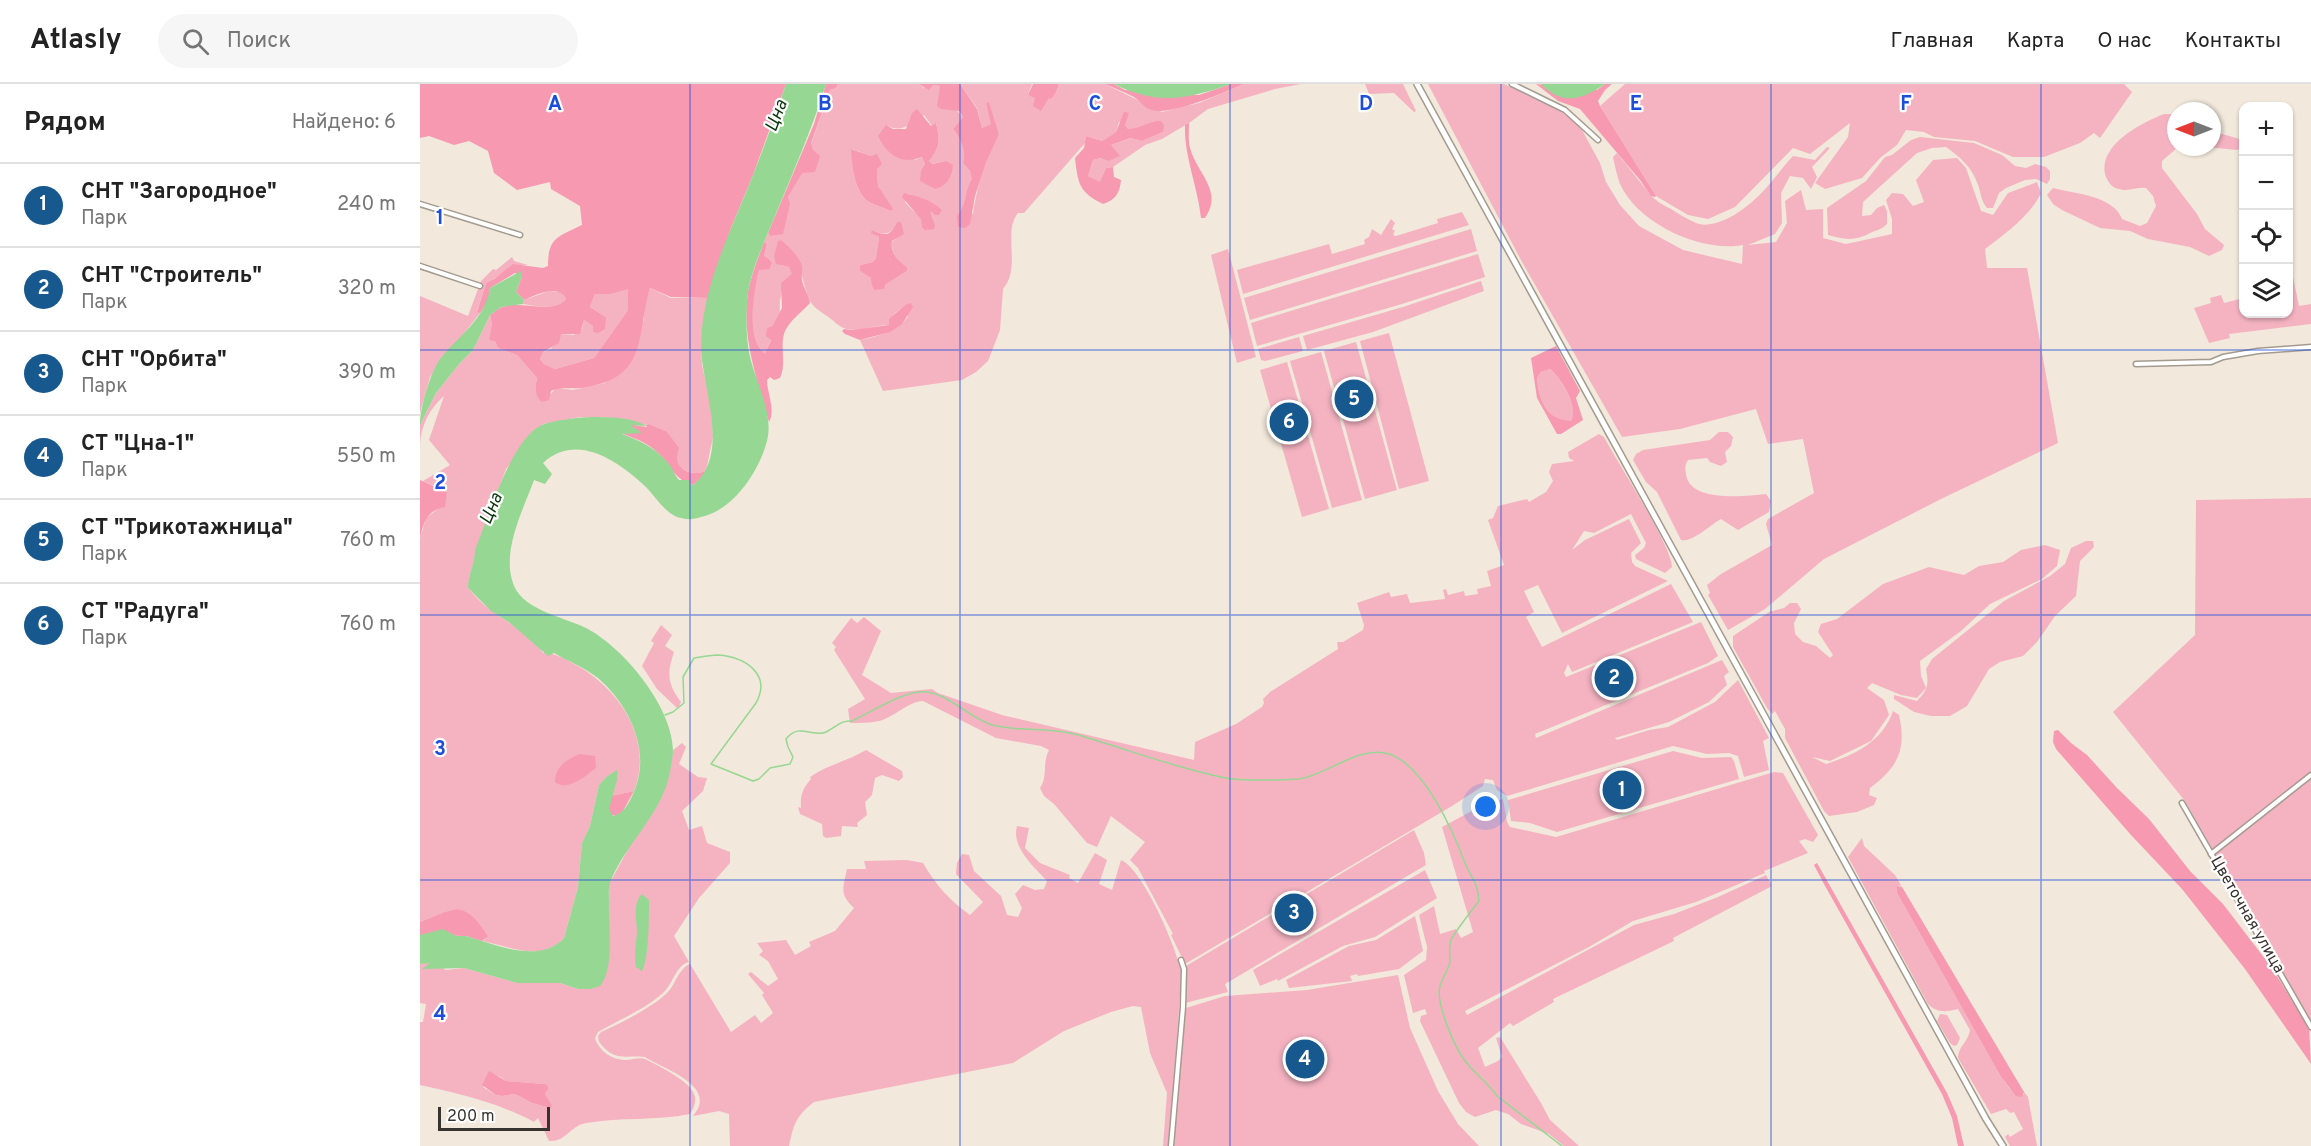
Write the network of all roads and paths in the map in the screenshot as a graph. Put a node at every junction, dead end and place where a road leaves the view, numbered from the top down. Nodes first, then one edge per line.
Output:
1 (1417, 84) edge
2 (1512, 84) edge
3 (1598, 140) dead end
4 (420, 204) edge
5 (520, 235) dead end
6 (420, 266) edge
7 (480, 286) dead end
8 (2311, 347) edge
9 (2136, 364) dead end
10 (2311, 775) edge
11 (2182, 803) dead end
12 (2211, 854) junction
13 (1181, 960) dead end
14 (2311, 1027) edge
15 (1993, 1132) junction
16 (1171, 1146) edge
17 (1996, 1146) edge
18 (2003, 1146) edge

1 - 15 main road
2 - 3 street
4 - 5 street
6 - 7 street
8 - 9 street
10 - 12 street
11 - 12 street, Цветочная улица
12 - 14 street, Цветочная улица
13 - 16 street
15 - 17 main road
15 - 18 main road

